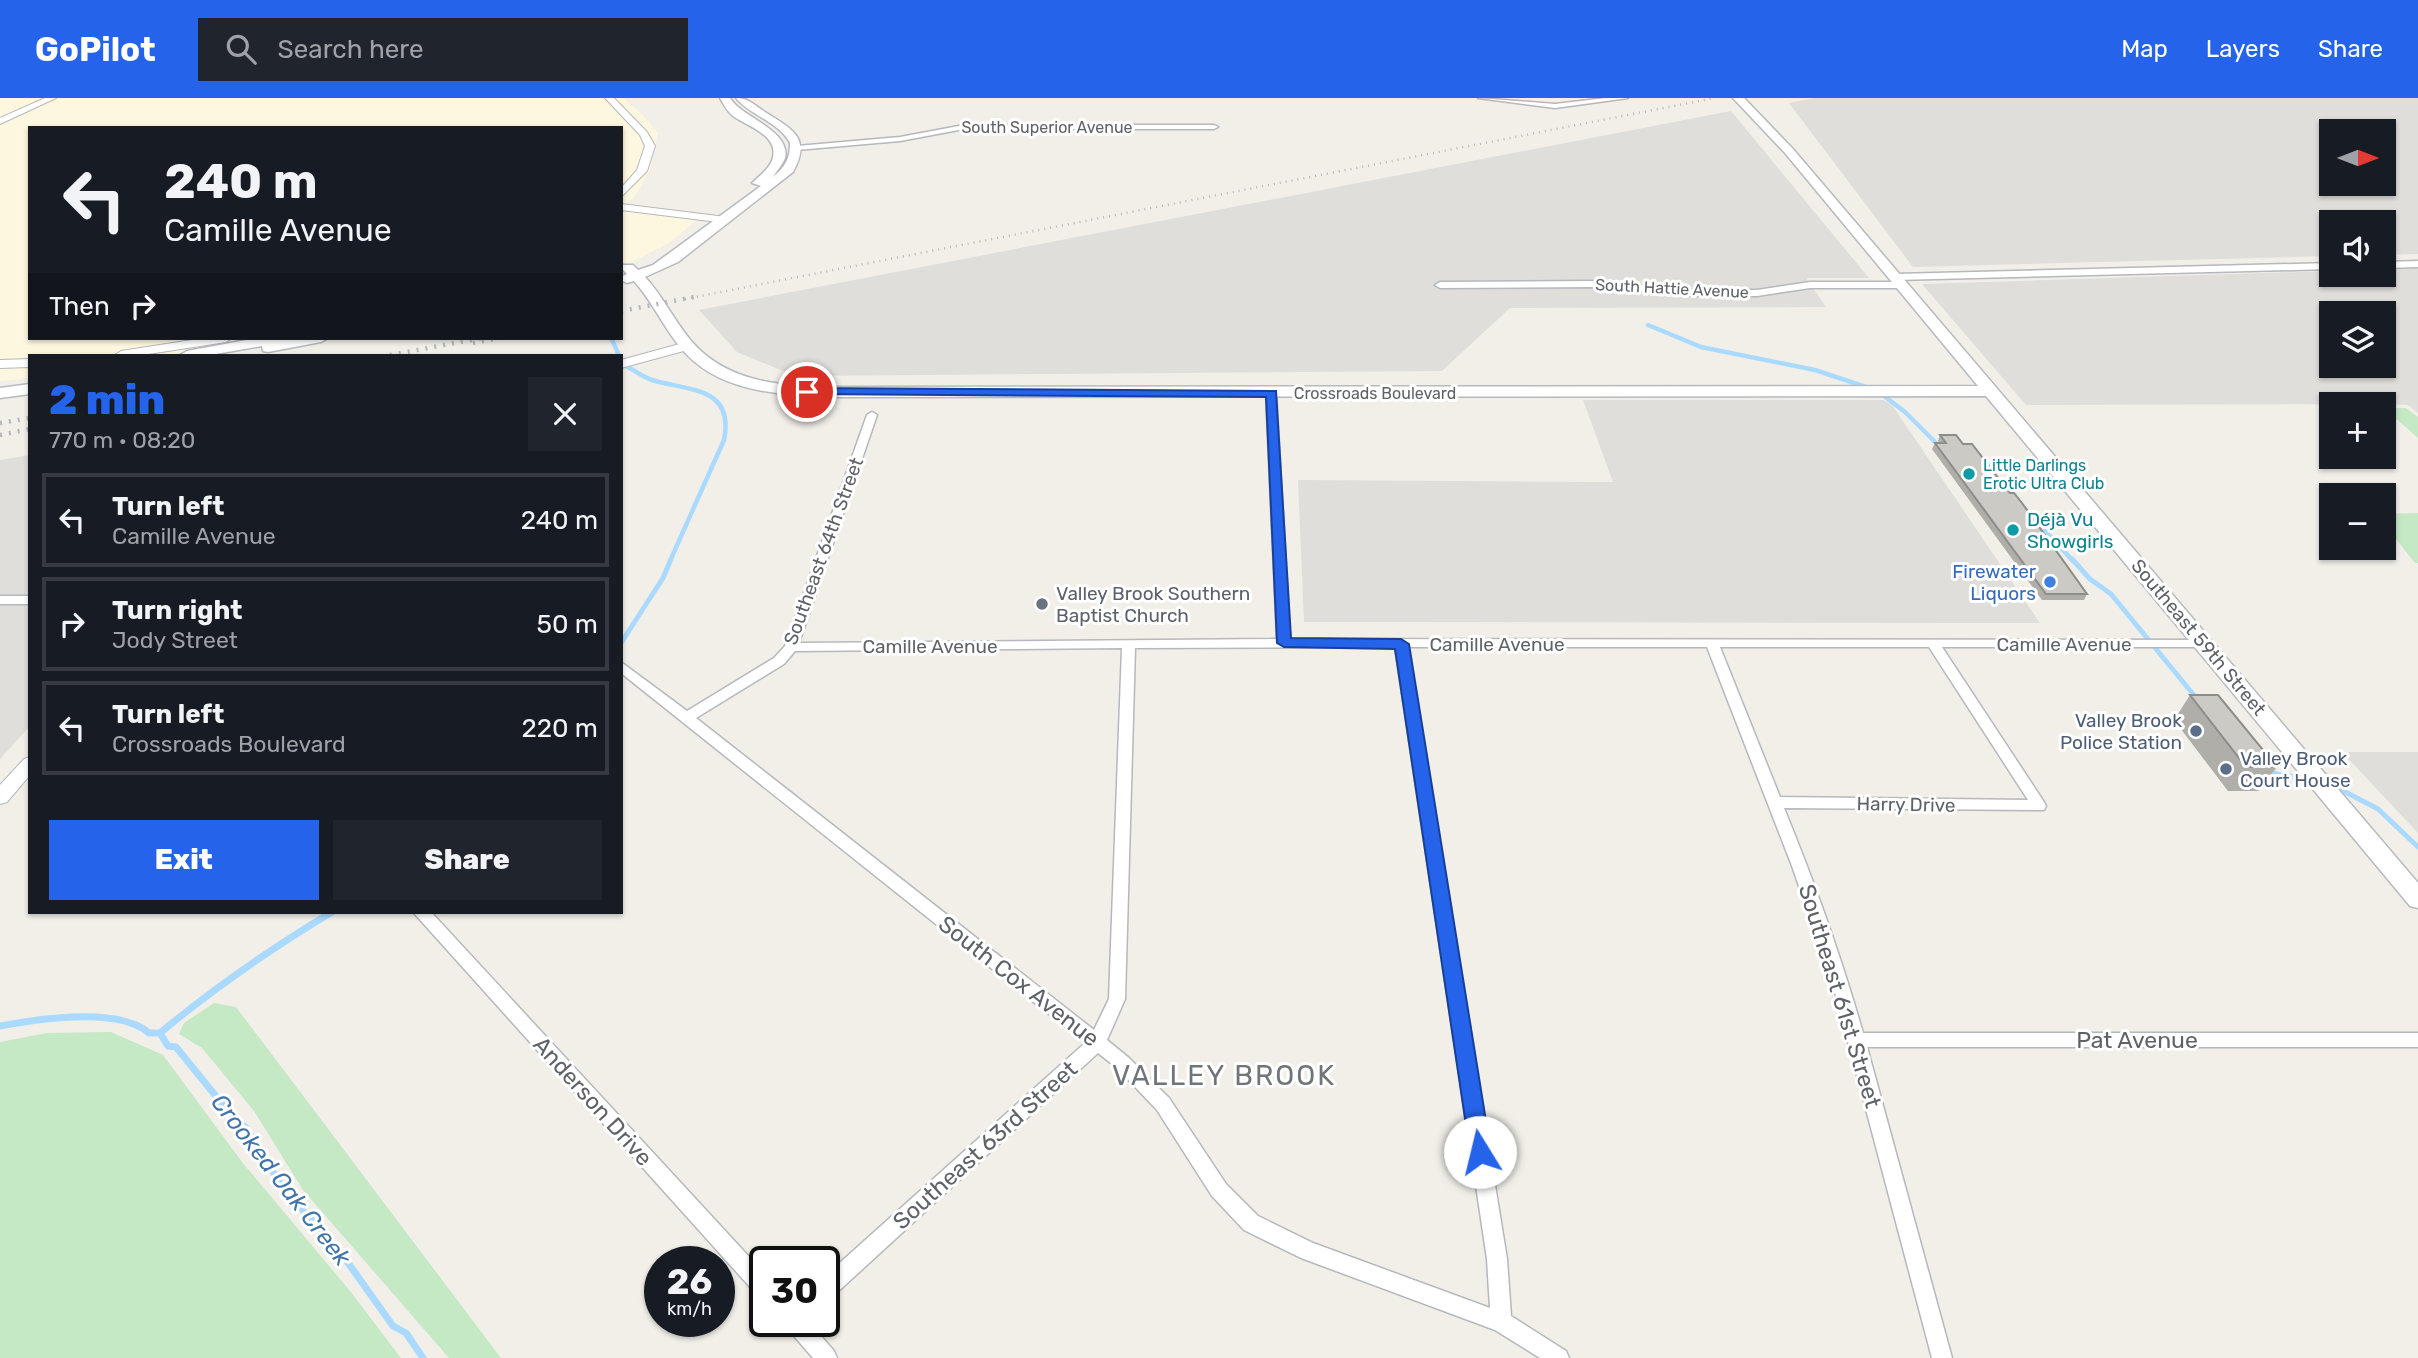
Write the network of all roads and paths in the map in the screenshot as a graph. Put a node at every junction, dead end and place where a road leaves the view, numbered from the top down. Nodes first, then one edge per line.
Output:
1 (22, 98) edge
2 (609, 98) edge
3 (725, 98) edge
4 (741, 98) edge
5 (1482, 98) edge
6 (1625, 98) edge
7 (1738, 98) edge
8 (1754, 98) edge
9 (50, 99) edge
10 (0, 121) edge
11 (1214, 127) dead end
12 (797, 148) junction
13 (1789, 151) junction
14 (623, 192) edge
15 (623, 207) edge
16 (623, 215) edge
17 (713, 222) junction
18 (2418, 264) edge
19 (2396, 265) edge
20 (2319, 267) edge
21 (627, 274) edge
22 (1899, 281) junction
23 (1440, 285) dead end
24 (214, 340) edge
25 (270, 340) edge
26 (310, 340) edge
27 (687, 346) junction
28 (127, 354) edge
29 (193, 354) edge
30 (233, 354) edge
31 (28, 363) edge
32 (623, 363) edge
33 (0, 364) edge
34 (28, 381) edge
35 (0, 384) edge
36 (28, 389) edge
37 (1992, 391) junction
38 (0, 393) edge
39 (1271, 393) junction
40 (872, 415) dead end
41 (0, 600) edge
42 (28, 600) edge
43 (1284, 643) junction
44 (1712, 643) junction
45 (2204, 643) junction
46 (1401, 644) junction
47 (1934, 645) junction
48 (1129, 646) junction
49 (791, 647) junction
50 (623, 668) edge
51 (686, 718) junction
52 (28, 765) edge
53 (0, 797) edge
54 (1773, 802) junction
55 (2418, 900) edge
56 (423, 914) edge
57 (1857, 1040) junction
58 (2418, 1040) edge
59 (1098, 1042) junction
60 (749, 1271) edge
61 (840, 1276) edge
62 (1501, 1322) junction
63 (808, 1337) edge
64 (827, 1358) edge
65 (1559, 1358) edge
66 (1942, 1358) edge

1 - 9 street
2 - 14 street
3 - 17 main road
4 - 12 main road
5 - 6 street
7 - 13 main road, Southeast 59th Street
8 - 13 main road, Southeast 59th Street
9 - 10 street
11 - 12 street, South Superior Avenue
12 - 17 main road
13 - 22 main road, Southeast 59th Street
15 - 17 street
16 - 17 street
17 - 21 main road
18 - 19 street
20 - 22 street, South Hattie Avenue
21 - 27 main road, Crossroads Boulevard
22 - 23 street, South Hattie Avenue
22 - 37 main road, Southeast 59th Street
24 - 28 street
25 - 29 main road
26 - 30 main road
27 - 32 street
27 - 39 main road, Crossroads Boulevard
31 - 33 street
34 - 35 main road
36 - 38 main road
37 - 39 main road, Crossroads Boulevard
37 - 45 main road, Southeast 59th Street
39 - 43 street
40 - 49 street, Southeast 64th Street
41 - 42 street
43 - 46 street, Camille Avenue
43 - 48 street, Camille Avenue
44 - 46 street, Camille Avenue
44 - 47 street, Camille Avenue
44 - 54 street, Southeast 61st Street
45 - 47 street, Camille Avenue
45 - 55 main road, Southeast 59th Street
46 - 62 street
47 - 54 street, Harry Drive
48 - 49 street, Camille Avenue
48 - 59 street, Southeast 63rd Street
49 - 51 street, Southeast 64th Street
50 - 51 street, South Cox Avenue
51 - 59 street, South Cox Avenue
52 - 53 street
54 - 57 street, Southeast 61st Street
56 - 60 street, Anderson Drive
57 - 58 street, Pat Avenue
57 - 66 street, Southeast 61st Street
59 - 61 street, Southeast 63rd Street
59 - 62 street, South Cox Avenue
62 - 65 street, South Cox Avenue
63 - 64 street

